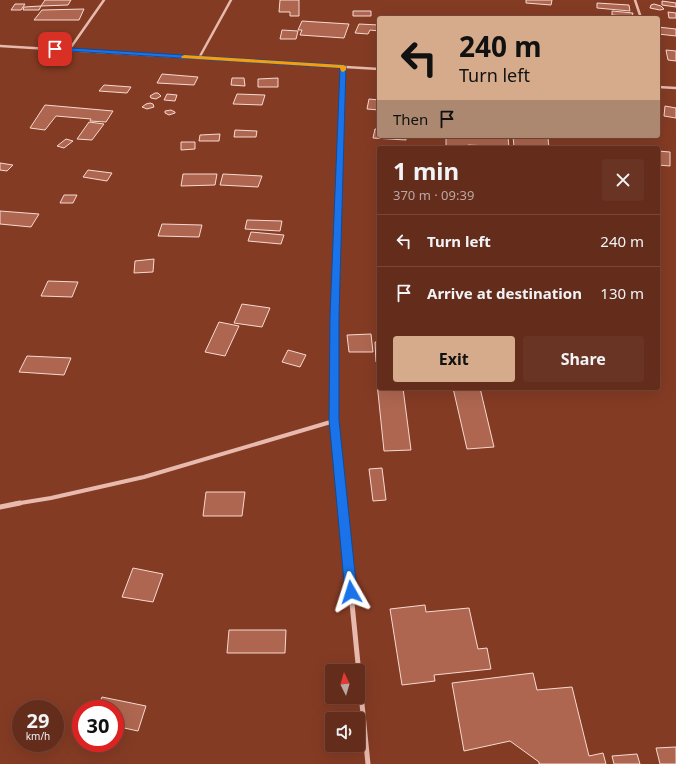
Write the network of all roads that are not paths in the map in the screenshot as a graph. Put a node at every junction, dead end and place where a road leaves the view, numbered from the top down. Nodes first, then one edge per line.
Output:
1 (104, 0) edge
2 (231, 0) edge
3 (635, 0) edge
4 (640, 16) edge
5 (0, 46) edge
6 (69, 50) junction
7 (199, 58) junction
8 (343, 66) junction
9 (377, 69) edge
10 (660, 87) edge
11 (676, 88) edge
12 (334, 420) junction
13 (0, 507) edge
14 (368, 764) edge

1 - 6 street
2 - 7 street
3 - 4 street
5 - 6 street
6 - 7 street
7 - 8 street
8 - 9 street
8 - 12 street
10 - 11 street
12 - 13 street
12 - 14 street

